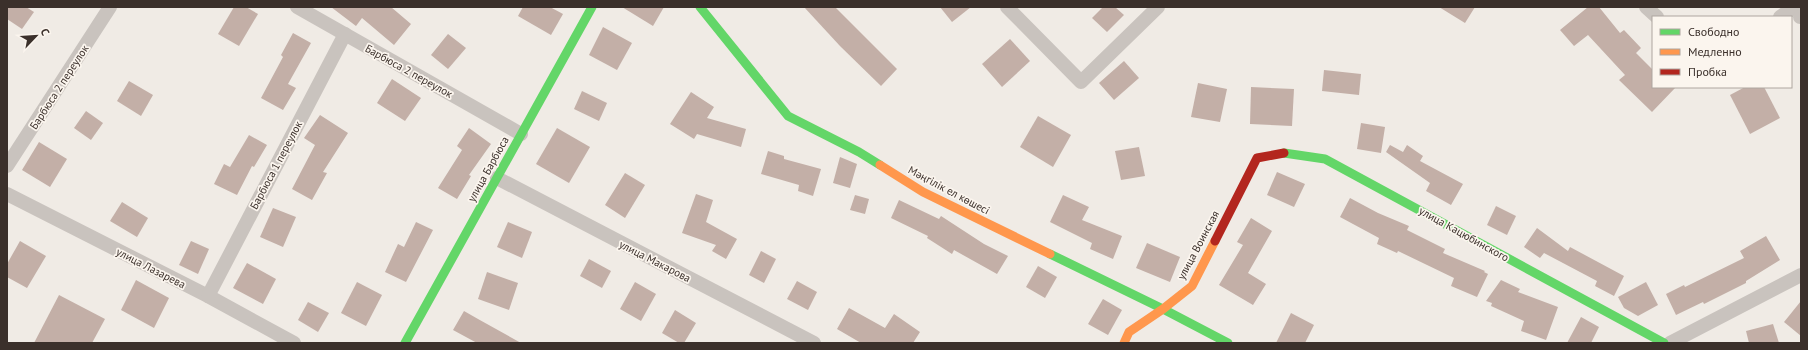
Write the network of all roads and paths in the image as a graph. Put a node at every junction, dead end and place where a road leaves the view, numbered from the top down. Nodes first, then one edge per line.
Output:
1 (110, 7) edge
2 (297, 7) edge
3 (592, 7) edge
4 (700, 7) edge
5 (1007, 7) edge
6 (1158, 7) edge
7 (1646, 7) edge
8 (1797, 13) edge
9 (1656, 16) edge
10 (1784, 16) edge
11 (345, 34) junction
12 (522, 134) junction
13 (1257, 158) joint
14 (7, 166) edge
15 (497, 178) junction
16 (7, 194) edge
17 (1801, 275) edge
18 (208, 296) junction
19 (1163, 309) junction
20 (294, 343) edge
21 (405, 343) edge
22 (814, 343) edge
23 (1124, 343) edge
24 (1228, 343) edge
25 (1664, 343) edge
26 (1670, 343) edge

1 - 14 street, Барбюса 2 переулок
2 - 11 street, Барбюса 2 переулок
3 - 12 street, улица Барбюса
4 - 19 street, Мәңгілік ел көшесі
5 - 6 street
7 - 9 street
8 - 10 street
11 - 12 street, Барбюса 2 переулок
11 - 18 street, Барбюса 1 переулок
12 - 15 street, улица Барбюса
13 - 19 street, улица Воинская
13 - 25 street, улица Кацюбинского
15 - 21 street, улица Барбюса
15 - 22 street, улица Макарова
16 - 18 street, улица Лазарева
17 - 26 street
18 - 20 street, улица Лазарева
19 - 23 street, улица Воинская
19 - 24 street, Мәңгілік ел көшесі

